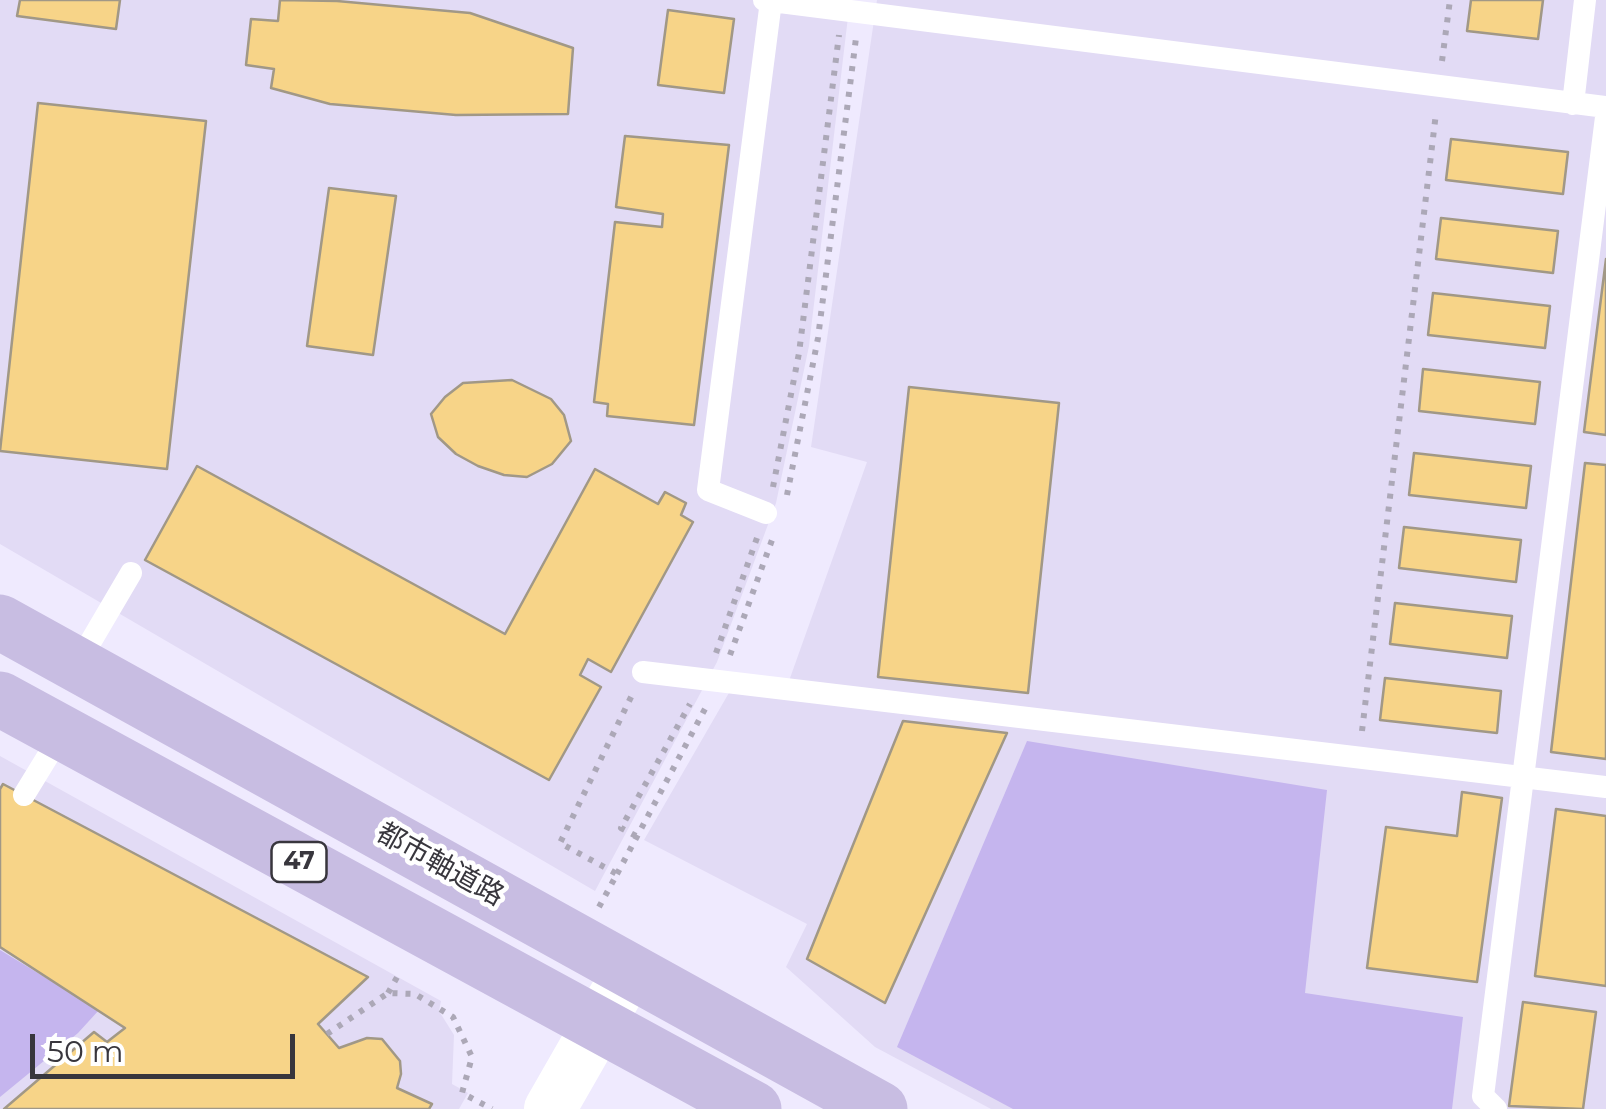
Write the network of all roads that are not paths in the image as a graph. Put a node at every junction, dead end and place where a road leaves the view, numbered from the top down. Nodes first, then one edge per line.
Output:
1 (768, 0) edge
2 (1585, 0) edge
3 (1573, 104) junction
4 (1606, 107) edge
5 (1606, 117) edge
6 (776, 507) road end
7 (131, 573) dead end
8 (0, 622) edge
9 (77, 665) junction
10 (643, 672) road end
11 (0, 699) edge
12 (62, 733) junction
13 (1525, 776) junction
14 (1606, 788) edge
15 (24, 795) dead end
16 (629, 971) junction
17 (598, 1024) junction
18 (550, 1109) edge
19 (754, 1109) edge
20 (880, 1109) edge
21 (1496, 1109) edge

1 - 3 lane
1 - 6 lane
2 - 3 lane
3 - 4 lane
5 - 13 lane
7 - 9 lane
8 - 9 main road, 都市軸道路 / 47
9 - 16 main road, 都市軸道路 / 47
10 - 13 lane
11 - 12 main road, 47
12 - 15 lane
12 - 17 main road, 47
13 - 14 lane
13 - 21 lane
16 - 17 street
16 - 20 main road, 都市軸道路 / 47
17 - 18 street
17 - 19 main road, 47

